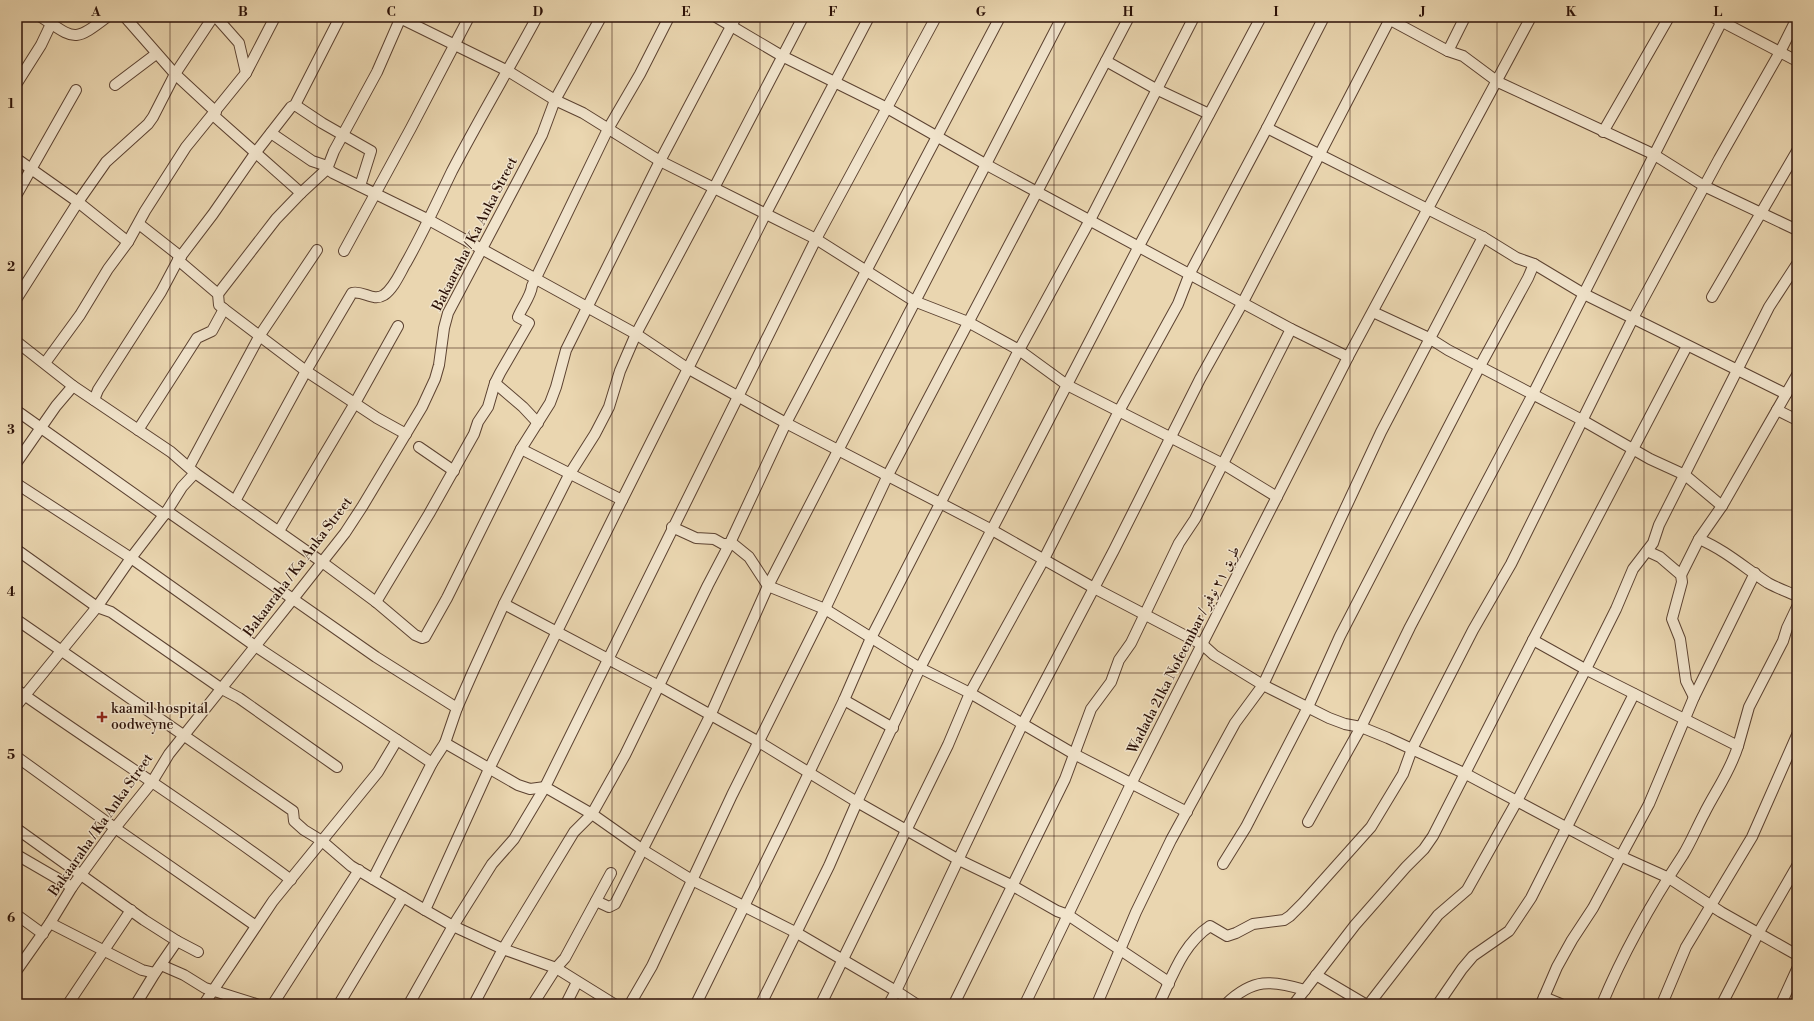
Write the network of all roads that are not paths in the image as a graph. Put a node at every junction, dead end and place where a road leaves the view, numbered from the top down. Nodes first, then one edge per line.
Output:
1 (40, 17) edge
2 (107, 17) edge
3 (125, 17) edge
4 (213, 17) edge
5 (216, 17) edge
6 (275, 17) edge
7 (340, 17) edge
8 (400, 17) edge
9 (469, 17) edge
10 (537, 17) edge
11 (601, 17) edge
12 (669, 17) edge
13 (716, 17) edge
14 (802, 17) edge
15 (869, 17) edge
16 (936, 17) edge
17 (1000, 17) edge
18 (1129, 17) edge
19 (1194, 17) edge
20 (1261, 17) edge
21 (1324, 17) edge
22 (1465, 17) edge
23 (1532, 17) edge
24 (1669, 17) edge
25 (1060, 18) edge
26 (1388, 18) edge
27 (1720, 18) edge
28 (1797, 18) edge
29 (734, 21) edge
30 (52, 24) junction
31 (454, 44) junction
32 (1448, 51) junction
33 (1780, 52) junction
34 (156, 54) junction
35 (782, 56) junction
36 (1106, 61) junction
37 (1797, 61) edge
38 (508, 71) junction
39 (246, 73) junction
40 (175, 74) junction
41 (1498, 82) junction
42 (17, 83) edge
43 (835, 83) junction
44 (115, 85) dead end
45 (1156, 89) junction
46 (76, 90) dead end
47 (555, 100) junction
48 (294, 105) junction
49 (887, 108) junction
50 (214, 113) junction
51 (1209, 114) junction
52 (1268, 128) junction
53 (608, 129) junction
54 (1603, 132) junction
55 (271, 133) junction
56 (343, 136) junction
57 (937, 137) junction
58 (1797, 151) edge
59 (256, 152) junction
60 (1653, 154) junction
61 (1320, 155) junction
62 (17, 159) edge
63 (660, 161) junction
64 (987, 164) junction
65 (327, 167) junction
66 (31, 168) junction
67 (360, 186) junction
68 (1704, 186) junction
69 (714, 188) junction
70 (1037, 191) junction
71 (301, 193) junction
72 (17, 194) edge
73 (374, 194) junction
74 (78, 202) junction
75 (1428, 209) junction
76 (1761, 213) junction
77 (765, 215) junction
78 (429, 220) junction
79 (1090, 220) junction
80 (139, 224) junction
81 (1797, 230) edge
82 (1483, 237) junction
83 (816, 239) junction
84 (128, 242) junction
85 (1139, 246) junction
86 (481, 249) junction
87 (317, 250) dead end
88 (344, 251) dead end
89 (179, 258) junction
90 (1534, 264) junction
91 (1797, 264) edge
92 (867, 270) junction
93 (1190, 273) junction
94 (536, 278) junction
95 (218, 294) junction
96 (1584, 294) junction
97 (1712, 297) dead end
98 (17, 298) edge
99 (914, 301) junction
100 (1243, 302) junction
101 (588, 307) junction
102 (224, 309) junction
103 (1373, 312) junction
104 (1633, 318) junction
105 (968, 322) junction
106 (398, 326) dead end
107 (1291, 329) junction
108 (636, 334) junction
109 (260, 335) junction
110 (1429, 338) junction
111 (17, 342) edge
112 (1687, 346) junction
113 (1019, 350) junction
114 (1348, 357) junction
115 (46, 364) junction
116 (1480, 366) junction
117 (687, 368) junction
118 (1737, 370) junction
119 (306, 371) junction
120 (1797, 375) edge
121 (495, 383) junction
122 (1067, 385) junction
123 (73, 386) junction
124 (1533, 394) junction
125 (1786, 394) junction
126 (738, 395) junction
127 (94, 400) junction
128 (355, 403) junction
129 (1776, 410) junction
130 (17, 411) edge
131 (1119, 412) junction
132 (1582, 420) junction
133 (1797, 420) edge
134 (538, 423) junction
135 (786, 423) junction
136 (41, 428) junction
137 (138, 430) junction
138 (406, 434) junction
139 (1171, 437) junction
140 (419, 447) dead end
141 (521, 449) junction
142 (1633, 449) junction
143 (839, 450) junction
144 (17, 462) edge
145 (1223, 464) junction
146 (192, 470) junction
147 (454, 471) junction
148 (569, 475) junction
149 (888, 475) junction
150 (1685, 475) junction
151 (17, 484) edge
152 (1277, 497) junction
153 (622, 500) junction
154 (235, 501) junction
155 (940, 504) junction
156 (1722, 506) junction
157 (165, 513) junction
158 (672, 527) junction
159 (992, 530) junction
160 (279, 532) junction
161 (1699, 539) junction
162 (730, 543) junction
163 (17, 550) edge
164 (1647, 551) junction
165 (131, 558) junction
166 (1044, 559) junction
167 (322, 562) junction
168 (1755, 573) junction
169 (1681, 575) junction
170 (768, 586) junction
171 (1094, 588) junction
172 (1797, 596) edge
173 (294, 600) junction
174 (376, 602) junction
175 (504, 604) junction
176 (97, 607) junction
177 (1797, 607) edge
178 (825, 609) junction
179 (1145, 614) junction
180 (17, 620) edge
181 (558, 631) junction
182 (871, 638) junction
183 (1533, 640) junction
184 (1203, 645) junction
185 (255, 646) junction
186 (61, 650) junction
187 (608, 658) junction
188 (920, 668) junction
189 (1585, 669) junction
190 (1263, 685) junction
191 (659, 686) junction
192 (222, 689) junction
193 (21, 692) edge
194 (970, 693) junction
195 (1634, 694) junction
196 (1694, 697) junction
197 (844, 700) junction
198 (17, 705) edge
199 (1308, 707) junction
200 (456, 708) junction
201 (710, 716) junction
202 (1685, 720) junction
203 (1023, 723) junction
204 (1361, 727) junction
205 (893, 728) junction
206 (184, 734) junction
207 (1797, 735) edge
208 (397, 740) junction
209 (759, 742) junction
210 (445, 743) junction
211 (1738, 746) junction
212 (1412, 749) junction
213 (1074, 754) junction
214 (17, 758) edge
215 (432, 763) junction
216 (337, 767) dead end
217 (489, 769) junction
218 (808, 773) junction
219 (1466, 774) junction
220 (152, 782) junction
221 (1131, 784) junction
222 (545, 787) junction
223 (1517, 801) junction
224 (857, 802) junction
225 (1187, 812) junction
226 (592, 814) junction
227 (1308, 822) dead end
228 (1568, 827) junction
229 (115, 828) junction
230 (17, 829) edge
231 (907, 830) junction
232 (322, 841) junction
233 (643, 850) junction
234 (17, 855) edge
235 (1620, 856) junction
236 (960, 860) junction
237 (1223, 864) dead end
238 (1797, 866) edge
239 (359, 870) junction
240 (611, 872) dead end
241 (82, 876) junction
242 (1669, 878) junction
243 (373, 879) junction
244 (291, 880) junction
245 (692, 880) junction
246 (1013, 886) junction
247 (72, 887) junction
248 (403, 897) junction
249 (596, 901) junction
250 (1711, 906) junction
251 (745, 907) junction
252 (131, 910) junction
253 (425, 910) junction
254 (17, 915) edge
255 (1068, 915) junction
256 (50, 923) junction
257 (256, 926) junction
258 (453, 926) junction
259 (1759, 932) junction
260 (797, 933) junction
261 (43, 934) junction
262 (178, 941) junction
263 (503, 948) junction
264 (103, 951) junction
265 (1120, 951) junction
266 (198, 952) dead end
267 (1797, 955) edge
268 (843, 960) junction
269 (556, 968) junction
270 (158, 969) junction
271 (17, 970) edge
272 (1797, 970) edge
273 (1316, 975) junction
274 (577, 982) junction
275 (1169, 984) junction
276 (212, 990) junction
277 (896, 990) junction
278 (1305, 990) junction
279 (1543, 1001) edge
280 (68, 1004) edge
281 (136, 1004) edge
282 (204, 1004) edge
283 (256, 1004) edge
284 (273, 1004) edge
285 (339, 1004) edge
286 (409, 1004) edge
287 (474, 1004) edge
288 (533, 1004) edge
289 (566, 1004) edge
290 (614, 1004) edge
291 (630, 1004) edge
292 (696, 1004) edge
293 (761, 1004) edge
294 (822, 1004) edge
295 (889, 1004) edge
296 (916, 1004) edge
297 (954, 1004) edge
298 (1025, 1004) edge
299 (1097, 1004) edge
300 (1159, 1004) edge
301 (1226, 1004) edge
302 (1294, 1004) edge
303 (1365, 1004) edge
304 (1369, 1004) edge
305 (1438, 1004) edge
306 (1561, 1004) edge
307 (1602, 1004) edge
308 (1662, 1004) edge
309 (1722, 1004) edge
310 (1781, 1004) edge

1 - 30 street
2 - 30 street
3 - 34 street
4 - 40 street
5 - 39 street
6 - 39 street
7 - 48 street
8 - 31 street
8 - 56 street
9 - 31 street
10 - 38 street
11 - 47 street, Bakaaraha / Ka Anka Street
12 - 53 street
13 - 29 street
14 - 35 street
15 - 43 street
16 - 49 street
17 - 57 street
18 - 36 street
19 - 45 street
20 - 51 street
21 - 52 street
22 - 32 street
23 - 41 street, Wadada 21ka Nofeembar / طريق ٢١ نوفمبر
24 - 54 street
25 - 64 street
26 - 32 street
26 - 61 street
27 - 33 street
27 - 60 street
28 - 33 street
29 - 35 street
29 - 63 street
30 - 42 street
31 - 38 street
31 - 73 street
32 - 41 street
33 - 37 street
33 - 68 street
34 - 40 street
34 - 44 street
35 - 43 street
35 - 69 street
36 - 45 street
36 - 70 street
38 - 47 street
38 - 78 street
39 - 50 street
40 - 50 street
40 - 74 street
41 - 54 street
41 - 75 street, Wadada 21ka Nofeembar / طريق ٢١ نوفمبر
43 - 49 street
43 - 77 street
45 - 51 street
45 - 79 street
46 - 66 street
47 - 53 street
47 - 86 street, Bakaaraha / Ka Anka Street
48 - 55 street
48 - 56 street
49 - 57 street
49 - 83 street
50 - 59 street
50 - 80 street
51 - 85 street
52 - 61 street
52 - 93 street
53 - 63 street
53 - 94 street
54 - 60 street
55 - 59 street
55 - 65 street
56 - 65 street
56 - 67 street
57 - 64 street
57 - 92 street
58 - 76 street
59 - 71 street
59 - 89 street
60 - 68 street
60 - 96 street
61 - 75 street
61 - 100 street
62 - 66 street
63 - 69 street
63 - 101 street
64 - 70 street
64 - 99 street
65 - 67 street
65 - 71 street
66 - 72 street
66 - 74 street
67 - 73 street
68 - 76 street
68 - 104 street
69 - 77 street
69 - 108 street
70 - 79 street
70 - 105 street
71 - 95 street
73 - 78 street
73 - 88 street
74 - 84 street
74 - 98 street
75 - 82 street
75 - 103 street, Wadada 21ka Nofeembar / طريق ٢١ نوفمبر
76 - 81 street
76 - 97 street
77 - 83 street
77 - 117 street
78 - 86 street
78 - 119 street
79 - 85 street
79 - 113 street
80 - 84 street
80 - 89 street
82 - 90 street
82 - 110 street
83 - 92 street
83 - 126 street
84 - 115 street
85 - 93 street
85 - 122 street
86 - 94 street
86 - 138 street, Bakaaraha / Ka Anka Street
87 - 109 street
89 - 95 street
89 - 127 street
90 - 96 street
90 - 116 street
91 - 118 street
92 - 99 street
92 - 135 street
93 - 100 street
93 - 131 street
94 - 101 street
94 - 121 street
95 - 102 street
96 - 104 street
96 - 124 street
99 - 105 street
99 - 143 street
100 - 107 street
100 - 139 street
101 - 108 street
101 - 134 street
102 - 109 street
102 - 137 street
103 - 110 street
103 - 114 street, Wadada 21ka Nofeembar / طريق ٢١ نوفمبر
104 - 112 street
104 - 132 street
105 - 113 street
105 - 149 street
106 - 128 street
107 - 114 street
107 - 145 street
108 - 117 street
108 - 148 street
109 - 119 street
109 - 146 street
110 - 116 street
110 - 190 street
111 - 115 street
112 - 118 street
112 - 142 street
113 - 122 street
113 - 155 street
114 - 152 street, Wadada 21ka Nofeembar / طريق ٢١ نوفمبر
115 - 123 street
116 - 124 street
116 - 199 street
117 - 126 street
117 - 153 street
118 - 125 street
118 - 150 street
119 - 128 street
119 - 154 street
120 - 125 street
121 - 134 street
121 - 147 street
122 - 131 street
122 - 159 street
123 - 127 street
123 - 136 street
124 - 132 street
124 - 204 street
125 - 129 street
126 - 135 street
126 - 158 street
127 - 137 street
128 - 138 street
128 - 160 street
129 - 133 street
129 - 156 street
130 - 136 street
131 - 139 street
131 - 166 street
132 - 142 street
132 - 212 street
134 - 141 street
135 - 143 street
135 - 162 street
136 - 144 street
136 - 157 street
137 - 146 street
138 - 167 street, Bakaaraha / Ka Anka Street
139 - 145 street
139 - 171 street
140 - 147 street
141 - 148 street
141 - 174 street
142 - 150 street
142 - 183 street
143 - 149 street
143 - 170 street
145 - 152 street
145 - 179 street
146 - 154 street
146 - 157 street
147 - 174 street
148 - 153 street
148 - 175 street
149 - 155 street
149 - 178 street
150 - 156 street
150 - 164 street
151 - 165 street
152 - 184 street, Wadada 21ka Nofeembar / طريق ٢١ نوفمبر
153 - 181 street
154 - 160 street
155 - 159 street
155 - 182 street
156 - 161 street
157 - 165 street
157 - 173 street
158 - 162 street
158 - 187 street
159 - 166 street
159 - 188 street
160 - 167 street
161 - 168 street
161 - 169 street
162 - 170 street
162 - 191 street
163 - 176 street
164 - 169 street
164 - 189 street
165 - 176 street
165 - 185 street
166 - 171 street
166 - 194 street
167 - 173 street, Bakaaraha / Ka Anka Street
167 - 174 street
168 - 172 street
168 - 196 street
169 - 196 street
170 - 178 street
170 - 201 street
171 - 179 street
171 - 203 street
173 - 185 street, Bakaaraha / Ka Anka Street
173 - 200 street
175 - 181 street
175 - 200 street
176 - 186 street
176 - 192 street
177 - 211 street
178 - 182 street
178 - 209 street
179 - 184 street
179 - 213 street
180 - 186 street
181 - 187 street
181 - 217 street
182 - 188 street
182 - 197 street
183 - 189 street
183 - 219 street
184 - 190 street
184 - 221 street, Wadada 21ka Nofeembar / طريق ٢١ نوفمبر
185 - 192 street, Bakaaraha / Ka Anka Street
185 - 208 street
186 - 193 street
186 - 206 street
187 - 191 street
187 - 222 street
188 - 194 street
188 - 205 street
189 - 195 street
189 - 223 street
190 - 199 street
190 - 225 street
191 - 201 street
191 - 226 street
192 - 206 street, Bakaaraha / Ka Anka Street
192 - 216 street
193 - 198 street
193 - 220 street
194 - 203 street
194 - 231 street
195 - 202 street
195 - 228 street
196 - 202 street
197 - 205 street
197 - 218 street
199 - 204 street
199 - 237 street
200 - 210 street
201 - 209 street
201 - 233 street
202 - 211 street
202 - 235 street
203 - 213 street
203 - 236 street
204 - 212 street
204 - 227 street
205 - 224 street
206 - 220 street, Bakaaraha / Ka Anka Street
206 - 232 street
207 - 250 street
208 - 215 street
208 - 232 street
209 - 218 street
209 - 245 street
210 - 215 street
210 - 217 street
211 - 242 street
212 - 219 street
212 - 275 street
213 - 221 street
213 - 246 street
214 - 229 street
215 - 243 street
217 - 222 street
217 - 253 street
218 - 224 street
218 - 251 street
219 - 223 street
219 - 273 street
220 - 229 street, Bakaaraha / Ka Anka Street
220 - 244 street
221 - 225 street
221 - 255 street, Wadada 21ka Nofeembar / طريق ٢١ نوفمبر
222 - 226 street
222 - 258 street
223 - 228 street
223 - 304 street
224 - 231 street
224 - 260 street
225 - 265 street
226 - 233 street
226 - 263 street
228 - 235 street
228 - 305 street
229 - 241 street, Bakaaraha / Ka Anka Street
229 - 257 street
230 - 241 street
231 - 236 street
231 - 268 street
232 - 239 street
232 - 244 street
233 - 245 street
233 - 249 street
234 - 247 street
235 - 242 street
235 - 279 street
236 - 246 street
236 - 277 street
238 - 259 street
239 - 243 street
239 - 284 street
240 - 249 street
241 - 247 street, Bakaaraha / Ka Anka Street
241 - 252 street
242 - 250 street
242 - 307 street
243 - 248 street
244 - 257 street
245 - 251 street
245 - 291 street
246 - 255 street
246 - 297 street
247 - 256 street, Bakaaraha / Ka Anka Street
248 - 253 street
248 - 285 street
249 - 269 street
250 - 259 street
250 - 308 street
251 - 260 street
251 - 292 street
252 - 262 street
252 - 264 street
253 - 258 street
254 - 261 street
255 - 265 street
255 - 298 street, Wadada 21ka Nofeembar / طريق ٢١ نوفمبر
256 - 261 street, Bakaaraha / Ka Anka Street
256 - 264 street
257 - 276 street
258 - 263 street
258 - 286 street
259 - 267 street
259 - 309 street
260 - 268 street
260 - 293 street
261 - 271 street, Bakaaraha / Ka Anka Street
262 - 266 street
262 - 270 street
263 - 269 street
263 - 287 street
264 - 270 street
264 - 280 street
265 - 275 street
265 - 299 street
268 - 277 street
268 - 294 street
269 - 274 street
269 - 288 street
270 - 276 street
270 - 281 street
272 - 310 street
273 - 278 street
273 - 303 street
274 - 289 street
274 - 290 street
275 - 300 street
276 - 282 street
276 - 283 street
277 - 295 street
277 - 296 street
278 - 301 street
278 - 302 street
279 - 306 street

